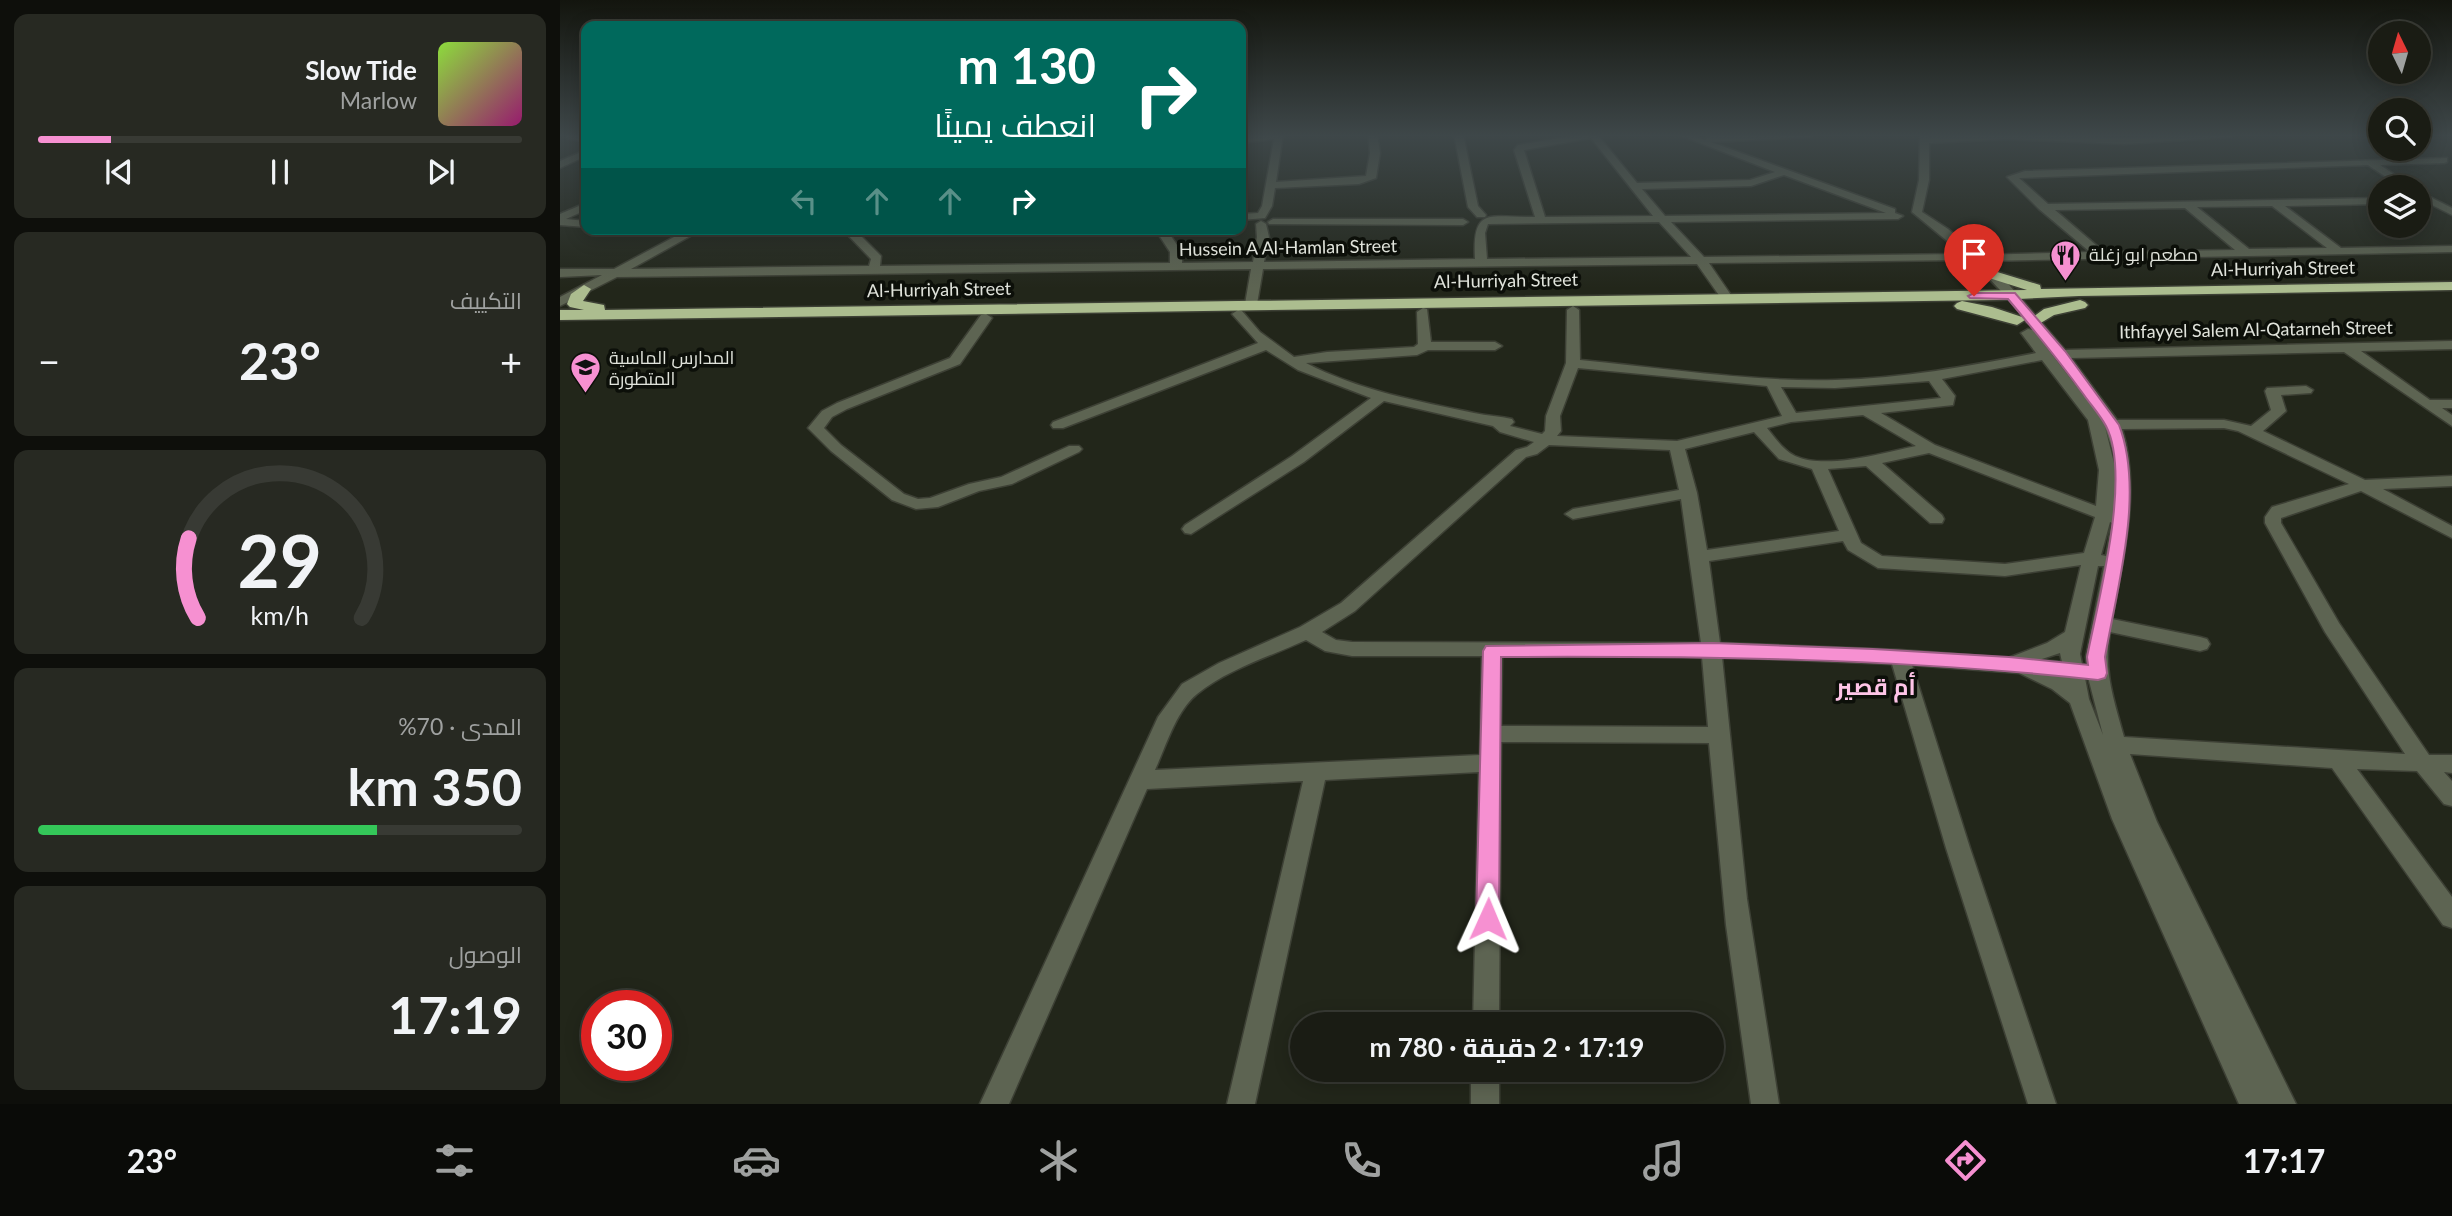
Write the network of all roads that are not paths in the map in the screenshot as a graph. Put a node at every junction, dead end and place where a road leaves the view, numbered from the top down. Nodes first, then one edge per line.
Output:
1 (1271, 186) joint
2 (1279, 186) edge
3 (1469, 186) edge
4 (1531, 186) edge
5 (1636, 186) joint
6 (1661, 186) edge
7 (1829, 186) edge
8 (1836, 186) edge
9 (1920, 186) edge
10 (2021, 186) edge
11 (2368, 201) edge
12 (2431, 202) edge
13 (2275, 203) junction
14 (2188, 205) junction
15 (2043, 207) junction
16 (581, 209) edge
17 (1905, 211) junction
18 (2452, 212) edge
19 (1660, 217) junction
20 (1541, 218) junction
21 (1246, 219) edge
22 (1476, 219) junction
23 (560, 220) edge
24 (1266, 220) junction
25 (581, 223) edge
26 (673, 235) edge
27 (686, 235) edge
28 (853, 235) edge
29 (1164, 235) edge
30 (2452, 249) edge
31 (2339, 252) junction
32 (2246, 253) junction
33 (2100, 255) junction
34 (1962, 257) junction
35 (1977, 258) junction
36 (1700, 259) junction
37 (1481, 263) junction
38 (1176, 267) junction
39 (1258, 267) junction
40 (873, 271) junction
41 (612, 272) junction
42 (560, 273) edge
43 (1987, 275) junction
44 (2452, 286) edge
45 (584, 289) junction
46 (561, 295) edge
47 (1927, 296) junction
48 (1727, 298) junction
49 (2080, 299) junction
50 (2452, 300) edge
51 (1251, 303) junction
52 (2010, 304) junction
53 (1573, 310) junction
54 (1423, 312) junction
55 (629, 314) junction
56 (1238, 314) junction
57 (986, 318) junction
58 (2034, 322) junction
59 (563, 323) edge
60 (1266, 345) junction
61 (2452, 345) edge
62 (1425, 346) junction
63 (1495, 346) dead end
64 (2346, 347) junction
65 (2053, 355) junction
66 (1293, 361) junction
67 (1573, 363) junction
68 (1933, 377) junction
69 (1772, 382) junction
70 (2306, 390) dead end
71 (1381, 397) junction
72 (2427, 404) junction
73 (2452, 404) edge
74 (1867, 411) junction
75 (1791, 418) junction
76 (2452, 422) edge
77 (2104, 423) junction
78 (1058, 425) dead end
79 (1758, 427) junction
80 (1551, 429) junction
81 (1531, 431) junction
82 (2254, 431) junction
83 (1677, 446) junction
84 (1930, 448) junction
85 (1074, 449) dead end
86 (1521, 453) junction
87 (1869, 460) junction
88 (1818, 465) junction
89 (2452, 481) edge
90 (2363, 485) junction
91 (1689, 493) junction
92 (1573, 514) dead end
93 (2112, 517) junction
94 (1936, 519) dead end
95 (1191, 529) dead end
96 (2452, 533) edge
97 (1848, 535) junction
98 (1701, 556) junction
99 (2091, 558) junction
100 (2114, 564) junction
101 (2102, 624) junction
102 (1307, 632) junction
103 (2072, 637) junction
104 (2200, 644) dead end
105 (1713, 650) junction
106 (1492, 651) junction
107 (1900, 657) junction
108 (2009, 664) junction
109 (2072, 669) junction
110 (2098, 673) junction
111 (2079, 699) junction
112 (1490, 734) junction
113 (1720, 735) junction
114 (2105, 743) junction
115 (2338, 760) junction
116 (1490, 763) junction
117 (2423, 763) junction
118 (2452, 764) edge
119 (1317, 771) junction
120 (1140, 780) junction
121 (2452, 797) edge
122 (2452, 917) edge
123 (1486, 1012) edge
124 (1485, 1082) edge
125 (994, 1104) edge
126 (1241, 1104) edge
127 (1485, 1104) edge
128 (1765, 1104) edge
129 (2042, 1104) edge
130 (2254, 1104) edge
131 (2282, 1104) edge

1 - 2 street
1 - 24 street
3 - 22 street
4 - 20 street
5 - 6 street
5 - 19 street
7 - 17 street
8 - 17 street
9 - 17 street
10 - 15 street
11 - 13 street
12 - 18 street
13 - 14 street
13 - 31 street
14 - 15 street
14 - 32 street
15 - 33 street
16 - 23 street
17 - 19 street
17 - 34 street
17 - 35 street
19 - 20 street
19 - 36 street
20 - 22 street
21 - 24 street
22 - 24 street
22 - 37 street
23 - 25 street
24 - 39 street
26 - 41 street
27 - 41 street
28 - 40 street
29 - 38 street
30 - 31 street
31 - 32 street
32 - 33 street
33 - 35 street
34 - 36 street, Hussein A Al-Hamlan Street
34 - 43 street
35 - 43 street
36 - 37 street, Hussein A Al-Hamlan Street
36 - 48 street
37 - 39 street, Hussein A Al-Hamlan Street
38 - 39 street, Hussein A Al-Hamlan Street
38 - 40 street, Hussein A Al-Hamlan Street
39 - 51 street
40 - 41 street, Hussein A Al-Hamlan Street
41 - 42 street, Hussein A Al-Hamlan Street
41 - 45 street
41 - 46 street
43 - 47 highway
43 - 49 highway
43 - 52 street
44 - 49 highway, Al-Hurriyah Street
45 - 46 street
45 - 55 highway
47 - 48 highway, Al-Hurriyah Street
47 - 52 highway, Al-Hurriyah Street
48 - 51 highway, Al-Hurriyah Street
49 - 50 highway, Al-Hurriyah Street
49 - 52 highway, Al-Hurriyah Street
49 - 58 highway
51 - 55 highway, Al-Hurriyah Street
52 - 53 highway, Al-Hurriyah Street
52 - 58 street
52 - 65 street
53 - 54 highway, Al-Hurriyah Street
53 - 67 street
54 - 56 highway, Al-Hurriyah Street
54 - 62 street
55 - 59 highway, Al-Hurriyah Street
56 - 57 highway, Al-Hurriyah Street
56 - 60 street
57 - 59 highway, Al-Hurriyah Street
57 - 85 street
58 - 65 street
60 - 66 street
60 - 78 street
61 - 64 street, Ithfayyel Salem Al-Qatarneh Street
62 - 63 street
62 - 66 street
64 - 65 street, Ithfayyel Salem Al-Qatarneh Street
64 - 72 street
65 - 68 street, Ithfayyel Salem Al-Qatarneh Street
65 - 77 street
66 - 71 street
67 - 69 street, Ithfayyel Salem Al-Qatarneh Street
67 - 80 street
68 - 69 street, Ithfayyel Salem Al-Qatarneh Street
68 - 74 street
69 - 75 street
70 - 82 street
71 - 81 street
71 - 95 street
72 - 73 street
72 - 76 street
74 - 75 street
74 - 84 street
75 - 79 street
77 - 82 street
77 - 93 street
79 - 83 street
79 - 88 street
80 - 81 street
80 - 81 street
80 - 83 street
80 - 86 street
81 - 86 street
82 - 90 street
83 - 91 street
84 - 87 street
84 - 93 street
86 - 102 street
87 - 88 street
87 - 94 street
88 - 97 street
89 - 90 street
90 - 96 street
90 - 117 street
91 - 92 street
91 - 98 street
93 - 99 street
93 - 100 street
97 - 98 street
97 - 99 street
98 - 105 street
99 - 100 street
99 - 103 street
100 - 101 street
101 - 104 street
101 - 110 street
102 - 106 street
102 - 120 street
103 - 108 street
103 - 109 street
105 - 106 street
105 - 107 street
105 - 113 street
106 - 112 street
107 - 108 street
107 - 129 street
108 - 109 street
108 - 111 street
109 - 110 street
109 - 111 street
110 - 114 street
111 - 114 street
112 - 113 street
112 - 116 street
113 - 128 street
114 - 115 street
114 - 130 street
114 - 131 street
115 - 117 street
115 - 122 street
116 - 119 street
116 - 123 street
117 - 118 street
117 - 121 street
119 - 120 street
119 - 126 street
120 - 125 street
124 - 127 street

